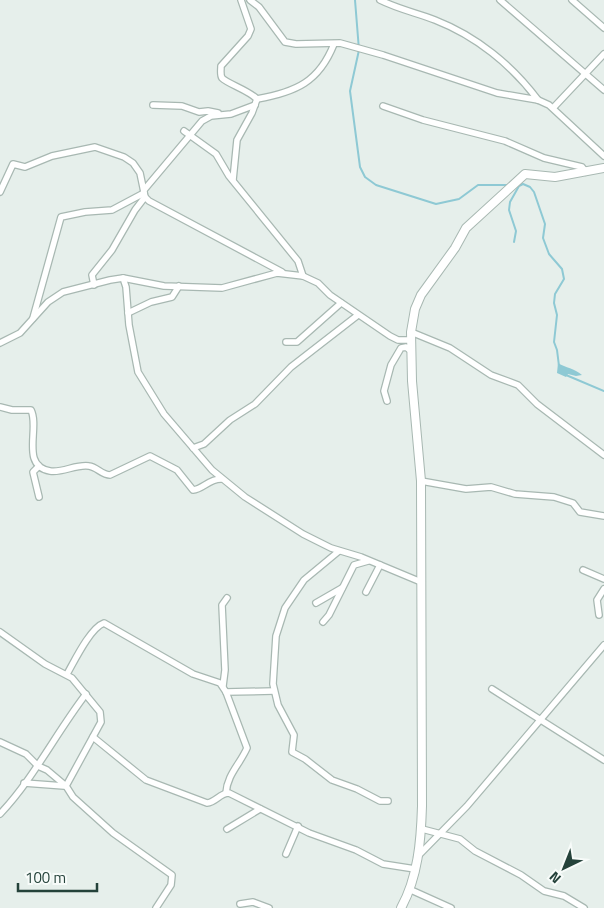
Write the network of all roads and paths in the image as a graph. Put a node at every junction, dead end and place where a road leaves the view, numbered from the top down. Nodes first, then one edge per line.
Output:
1 (241, 0) edge
2 (250, 0) edge
3 (380, 0) edge
4 (500, 0) edge
5 (572, 0) edge
6 (604, 28) edge
7 (334, 44) junction
8 (604, 54) edge
9 (587, 75) junction
10 (604, 90) edge
11 (538, 100) junction
12 (256, 102) junction
13 (153, 105) dead end
14 (383, 106) dead end
15 (554, 108) junction
16 (223, 114) junction
17 (186, 133) junction
18 (604, 156) edge
19 (604, 168) edge
20 (586, 172) junction
21 (233, 180) junction
22 (0, 192) edge
23 (145, 193) junction
24 (285, 274) junction
25 (303, 276) junction
26 (123, 278) junction
27 (94, 285) junction
28 (179, 286) junction
29 (341, 303) junction
30 (128, 313) junction
31 (358, 315) junction
32 (32, 320) junction
33 (390, 336) junction
34 (411, 336) junction
35 (286, 342) dead end
36 (0, 343) edge
37 (401, 348) junction
38 (411, 351) junction
39 (388, 401) dead end
40 (0, 407) edge
41 (193, 448) junction
42 (604, 455) edge
43 (39, 466) junction
44 (221, 479) junction
45 (421, 481) junction
46 (39, 497) dead end
47 (604, 516) edge
48 (339, 551) junction
49 (370, 561) junction
50 (380, 565) junction
51 (582, 570) dead end
52 (604, 579) edge
53 (421, 582) junction
54 (342, 588) junction
55 (604, 589) edge
56 (366, 592) dead end
57 (227, 598) dead end
58 (316, 602) dead end
59 (600, 615) dead end
60 (323, 622) dead end
61 (0, 632) edge
62 (604, 645) edge
63 (67, 674) junction
64 (224, 689) junction
65 (492, 689) dead end
66 (274, 691) junction
67 (86, 694) junction
68 (540, 720) junction
69 (93, 737) junction
70 (0, 742) edge
71 (604, 760) edge
72 (38, 766) junction
73 (24, 783) junction
74 (66, 786) junction
75 (226, 793) junction
76 (388, 801) dead end
77 (260, 808) junction
78 (0, 814) edge
79 (298, 826) junction
80 (422, 829) junction
81 (227, 830) dead end
82 (439, 834) junction
83 (286, 854) dead end
84 (417, 857) junction
85 (415, 869) junction
86 (411, 890) junction
87 (240, 904) dead end
88 (156, 908) edge
89 (269, 908) edge
90 (401, 908) edge
91 (451, 908) edge
92 (584, 908) edge

1 - 12 street
2 - 7 street
3 - 11 street
4 - 9 street
5 - 6 street
7 - 11 street
7 - 12 street
8 - 9 street
9 - 10 street
9 - 15 street
11 - 15 street
12 - 16 street
12 - 21 street
13 - 16 street
14 - 20 street
15 - 18 street
16 - 17 street
17 - 21 street
17 - 23 street
19 - 20 street
20 - 34 street
21 - 25 street
22 - 23 street
23 - 24 street
23 - 27 street
23 - 32 street
24 - 25 street
24 - 28 street
25 - 29 street
26 - 27 street
26 - 28 street
26 - 30 street
27 - 32 street
28 - 30 street
29 - 31 street
29 - 35 street
30 - 41 street
31 - 33 street
31 - 41 street
32 - 36 street
33 - 34 street
33 - 37 street
34 - 38 street
34 - 42 street
37 - 38 street
37 - 39 street
38 - 45 street
40 - 43 street
41 - 44 street
43 - 44 street
43 - 46 street
44 - 48 street
45 - 47 street
45 - 53 street
48 - 49 street
48 - 66 street
49 - 50 street
49 - 54 street
50 - 53 street
50 - 56 street
51 - 52 street
53 - 80 street
54 - 58 street
54 - 60 street
55 - 59 street
57 - 64 street
61 - 63 street
62 - 68 street
63 - 64 street
63 - 67 street
64 - 66 street
64 - 75 street
65 - 68 street
66 - 76 street
67 - 69 street
67 - 72 street
68 - 71 street
68 - 82 street
69 - 74 street
69 - 75 street
70 - 72 street
72 - 73 street
72 - 74 street
73 - 74 street
73 - 78 street
74 - 88 street
75 - 77 street
77 - 79 street
77 - 81 street
79 - 83 street
79 - 85 street
80 - 82 street
80 - 84 street
82 - 84 street
82 - 92 street
84 - 85 street
85 - 86 street
86 - 90 street
86 - 91 street
87 - 89 street

